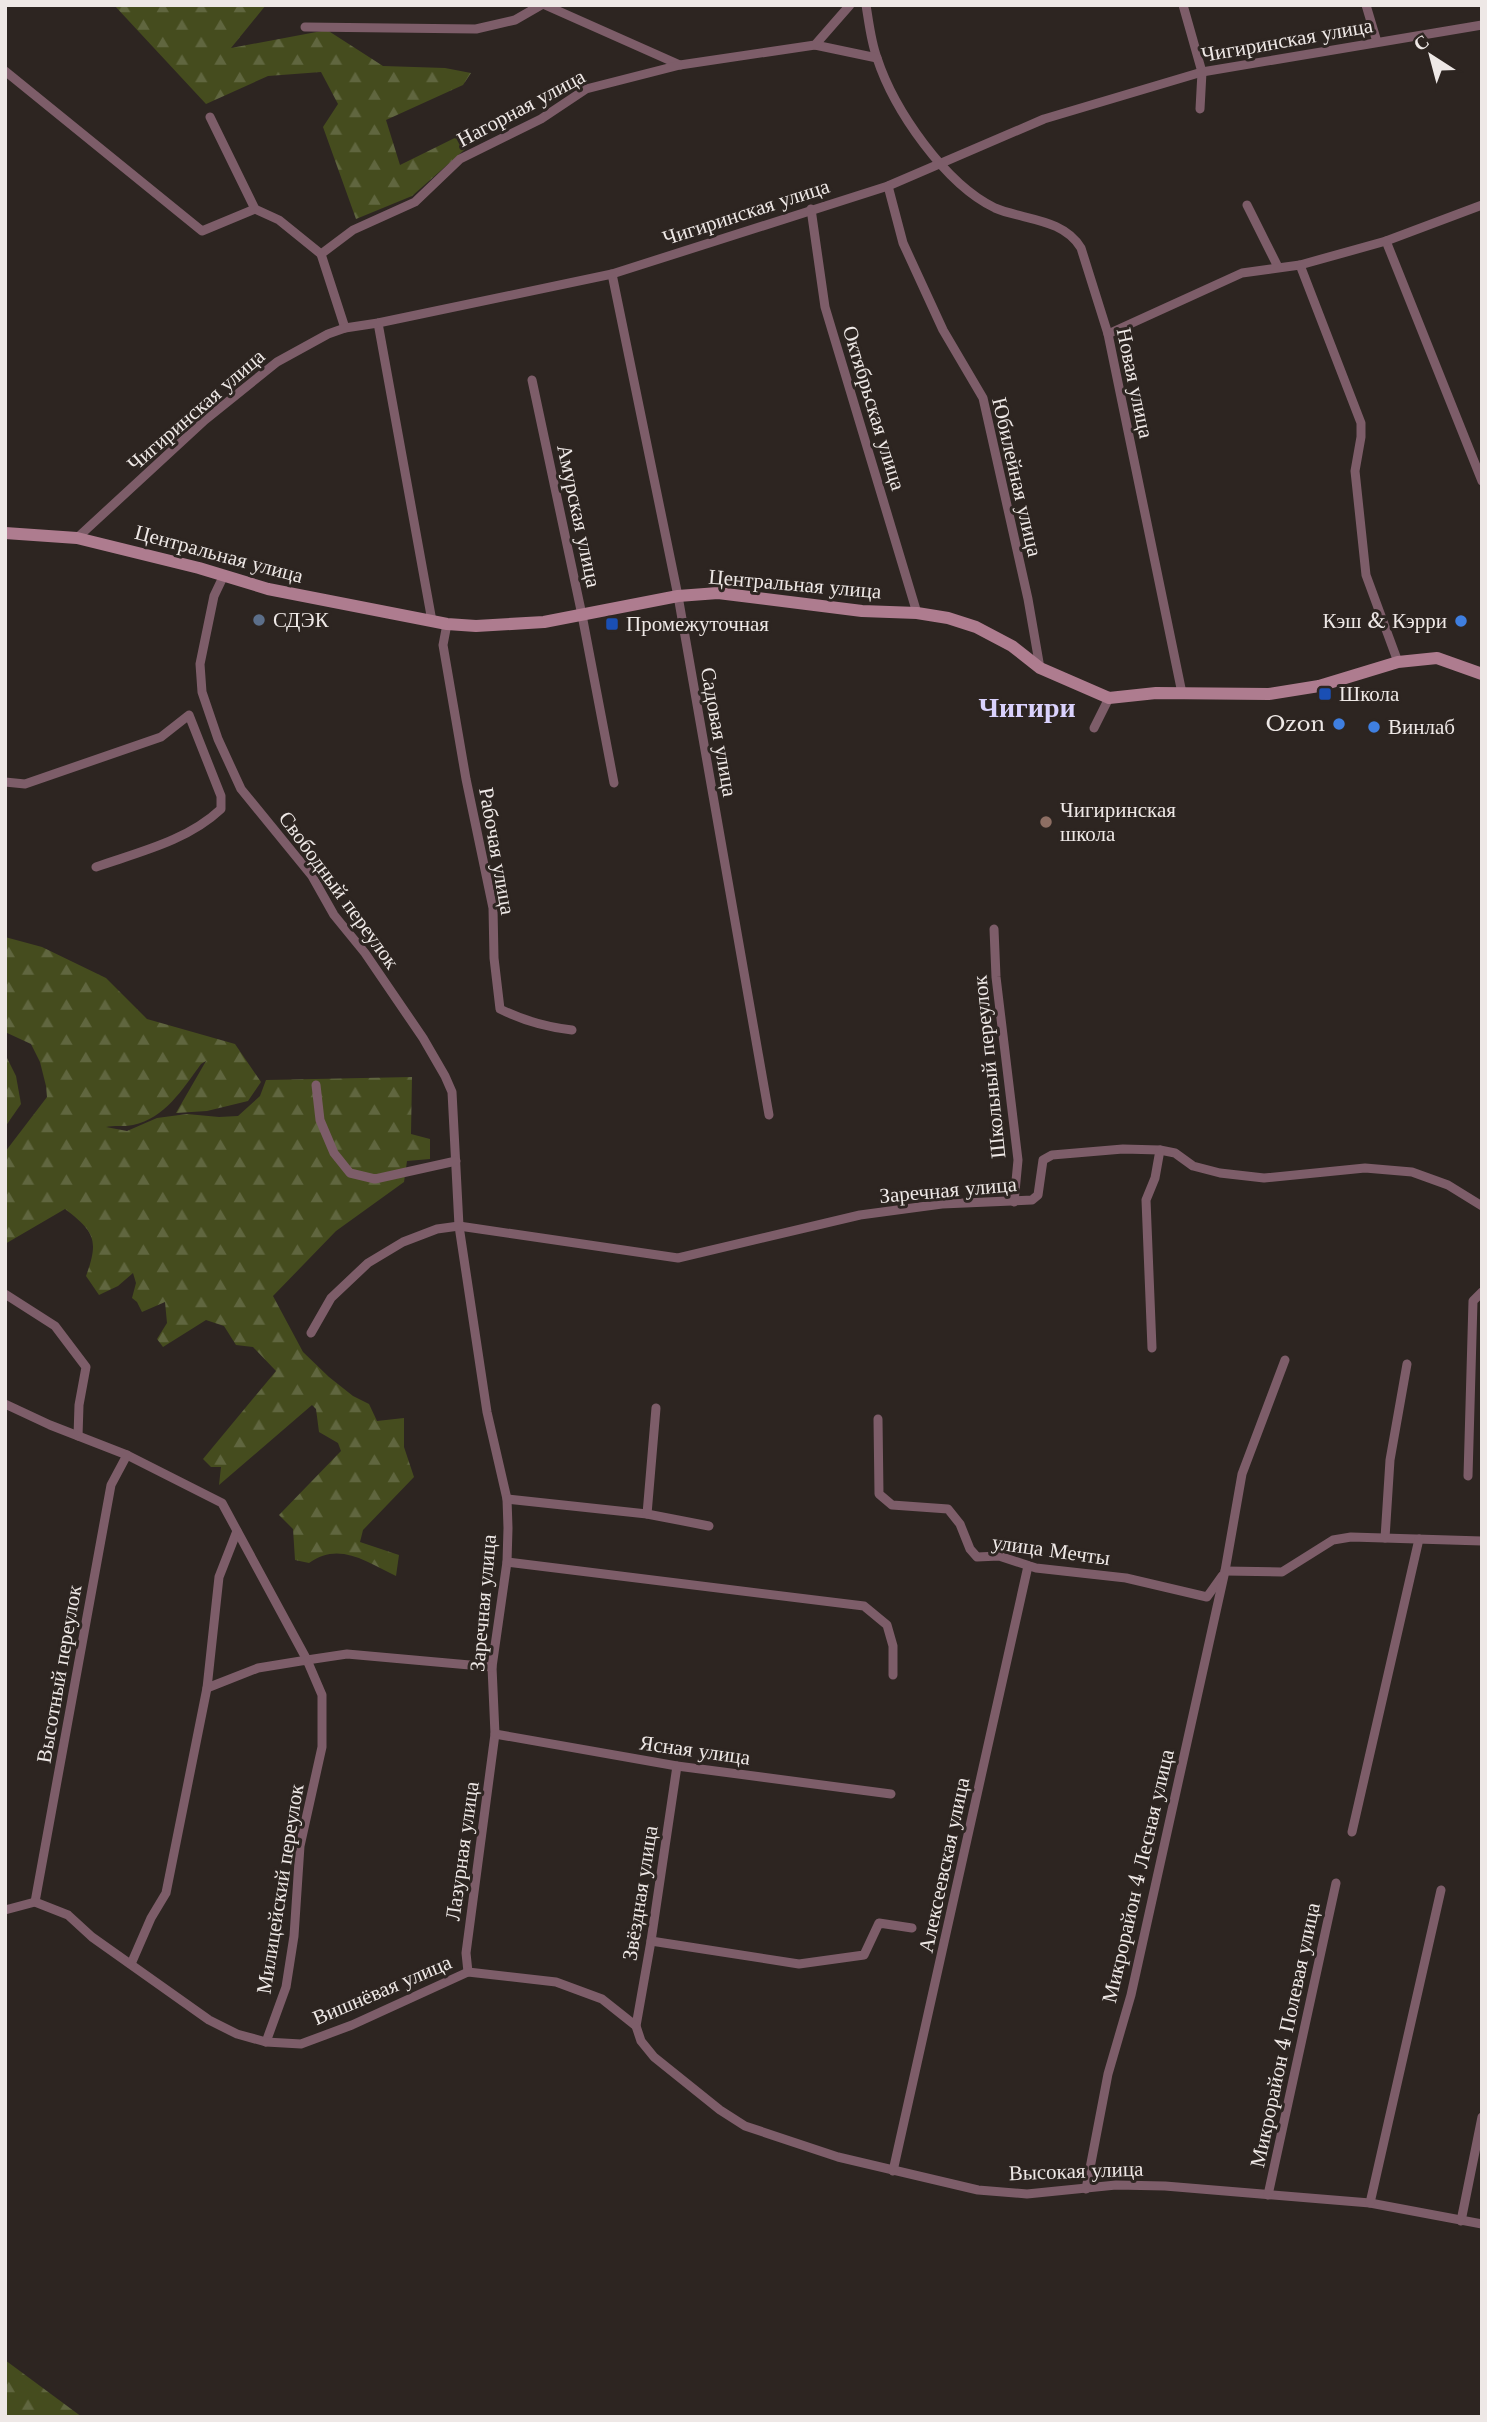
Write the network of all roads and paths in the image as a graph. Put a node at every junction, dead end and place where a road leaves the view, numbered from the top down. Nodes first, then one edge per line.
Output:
1 (543, 5) edge
2 (850, 5) edge
3 (866, 5) edge
4 (1183, 5) edge
5 (1366, 5) edge
6 (1482, 25) edge
7 (305, 27) dead end
8 (1377, 42) junction
9 (816, 45) junction
10 (877, 58) junction
11 (680, 65) junction
12 (5, 71) edge
13 (1202, 72) junction
14 (1200, 109) dead end
15 (211, 117) dead end
16 (940, 164) junction
17 (888, 186) junction
18 (1247, 205) dead end
19 (1482, 205) edge
20 (255, 209) junction
21 (811, 209) junction
22 (1386, 241) junction
23 (321, 254) junction
24 (1300, 265) junction
25 (1279, 267) junction
26 (612, 274) junction
27 (378, 323) junction
28 (345, 328) junction
29 (1108, 334) junction
30 (532, 380) dead end
31 (1482, 481) edge
32 (5, 533) edge
33 (77, 538) junction
34 (225, 575) junction
35 (678, 596) junction
36 (918, 613) junction
37 (582, 615) junction
38 (432, 621) junction
39 (447, 624) junction
40 (1398, 662) junction
41 (1040, 668) junction
42 (1482, 674) edge
43 (1182, 693) junction
44 (1110, 698) junction
45 (1094, 728) dead end
46 (5, 782) edge
47 (614, 783) dead end
48 (96, 867) dead end
49 (994, 929) dead end
50 (572, 1030) dead end
51 (316, 1085) dead end
52 (769, 1115) dead end
53 (1160, 1150) junction
54 (456, 1161) junction
55 (1014, 1202) junction
56 (1482, 1206) edge
57 (459, 1226) junction
58 (1482, 1292) edge
59 (5, 1294) edge
60 (311, 1333) dead end
61 (1152, 1348) dead end
62 (1285, 1360) dead end
63 (1406, 1364) dead end
64 (5, 1404) edge
65 (656, 1408) dead end
66 (878, 1419) dead end
67 (78, 1436) junction
68 (127, 1455) junction
69 (1468, 1476) dead end
70 (507, 1499) junction
71 (647, 1514) junction
72 (709, 1526) dead end
73 (237, 1531) junction
74 (1385, 1538) junction
75 (1419, 1539) junction
76 (1482, 1541) edge
77 (507, 1562) junction
78 (1028, 1566) junction
79 (1225, 1571) junction
80 (307, 1660) junction
81 (492, 1667) junction
82 (893, 1675) dead end
83 (207, 1688) junction
84 (495, 1734) junction
85 (677, 1766) junction
86 (891, 1794) dead end
87 (1352, 1832) dead end
88 (1336, 1883) dead end
89 (1441, 1891) dead end
90 (35, 1902) junction
91 (5, 1910) edge
92 (912, 1928) dead end
93 (651, 1941) junction
94 (131, 1964) junction
95 (468, 1972) junction
96 (636, 2026) junction
97 (267, 2042) junction
98 (1482, 2117) edge
99 (893, 2171) junction
100 (1086, 2189) junction
101 (1268, 2195) junction
102 (1370, 2203) junction
103 (1461, 2221) junction
104 (1482, 2224) edge

1 - 7 street
1 - 11 street
2 - 9 street
3 - 10 street, Новая улица
4 - 13 street
5 - 8 street
6 - 8 street, Чигиринская улица
8 - 13 street, Чигиринская улица
9 - 10 street
9 - 11 street, Нагорная улица
10 - 16 street, Новая улица
11 - 23 street, Нагорная улица
12 - 20 street
13 - 14 street
13 - 16 street, Чигиринская улица
15 - 20 street
16 - 17 street, Чигиринская улица
16 - 29 street, Новая улица
17 - 21 street, Чигиринская улица
17 - 41 street, Юбилейная улица
18 - 25 street
19 - 22 street
20 - 23 street
21 - 26 street, Чигиринская улица
21 - 36 street, Октябрьская улица
22 - 24 street
22 - 31 street
23 - 28 street
24 - 25 street
24 - 40 street
25 - 29 street
26 - 27 street, Чигиринская улица
26 - 35 street, Садовая улица
27 - 28 street, Чигиринская улица
27 - 38 street
28 - 33 street, Чигиринская улица
29 - 43 street, Новая улица
30 - 37 street, Амурская улица
32 - 33 street, Центральная улица
33 - 34 street, Центральная улица
34 - 38 street, Центральная улица
34 - 54 street, Свободный переулок
35 - 36 street, Центральная улица
35 - 37 street, Центральная улица
35 - 52 street, Садовая улица
36 - 41 street, Центральная улица
37 - 39 street, Центральная улица
37 - 47 street, Амурская улица
38 - 39 street, Центральная улица
39 - 50 street, Рабочая улица
40 - 42 street, Центральная улица
40 - 43 street, Центральная улица
41 - 44 street, Центральная улица
43 - 44 street, Центральная улица
44 - 45 street
46 - 48 street
49 - 55 street, Школьный переулок
51 - 54 street
53 - 55 street, Заречная улица
53 - 56 street, Заречная улица
53 - 61 street
54 - 57 street, Свободный переулок
55 - 57 street, Заречная улица
57 - 60 street, Заречная улица
57 - 70 street, Заречная улица
58 - 69 street
59 - 67 street
62 - 79 street, Микрорайон 4 Лесная улица
63 - 74 street
64 - 67 street, Милицейский переулок
65 - 71 street
66 - 78 street, улица Мечты
67 - 68 street, Милицейский переулок
68 - 73 street, Милицейский переулок
68 - 90 street, Высотный переулок
70 - 71 street
70 - 77 street, Заречная улица
71 - 72 street
73 - 80 street, Милицейский переулок
73 - 83 street
74 - 75 street
74 - 79 street
75 - 76 street
75 - 87 street
77 - 81 street, Заречная улица
77 - 82 street
78 - 79 street, улица Мечты
78 - 99 street, Алексеевская улица
79 - 100 street, Микрорайон 4 Лесная улица
80 - 81 street
80 - 83 street
80 - 97 street, Милицейский переулок
81 - 84 street, Заречная улица
83 - 94 street
84 - 85 street, Ясная улица
84 - 95 street, Лазурная улица
85 - 86 street, Ясная улица
85 - 93 street, Звёздная улица
88 - 101 street, Микрорайон 4 Полевая улица
89 - 102 street
90 - 91 street
90 - 94 street, Вишнёвая улица
92 - 93 street
93 - 96 street, Звёздная улица
94 - 97 street, Вишнёвая улица
95 - 96 street, Вишнёвая улица
95 - 97 street, Вишнёвая улица
96 - 99 street, Высокая улица
98 - 103 street
99 - 100 street, Высокая улица
100 - 101 street, Высокая улица
101 - 102 street, Высокая улица
102 - 103 street, Высокая улица
103 - 104 street, Высокая улица

